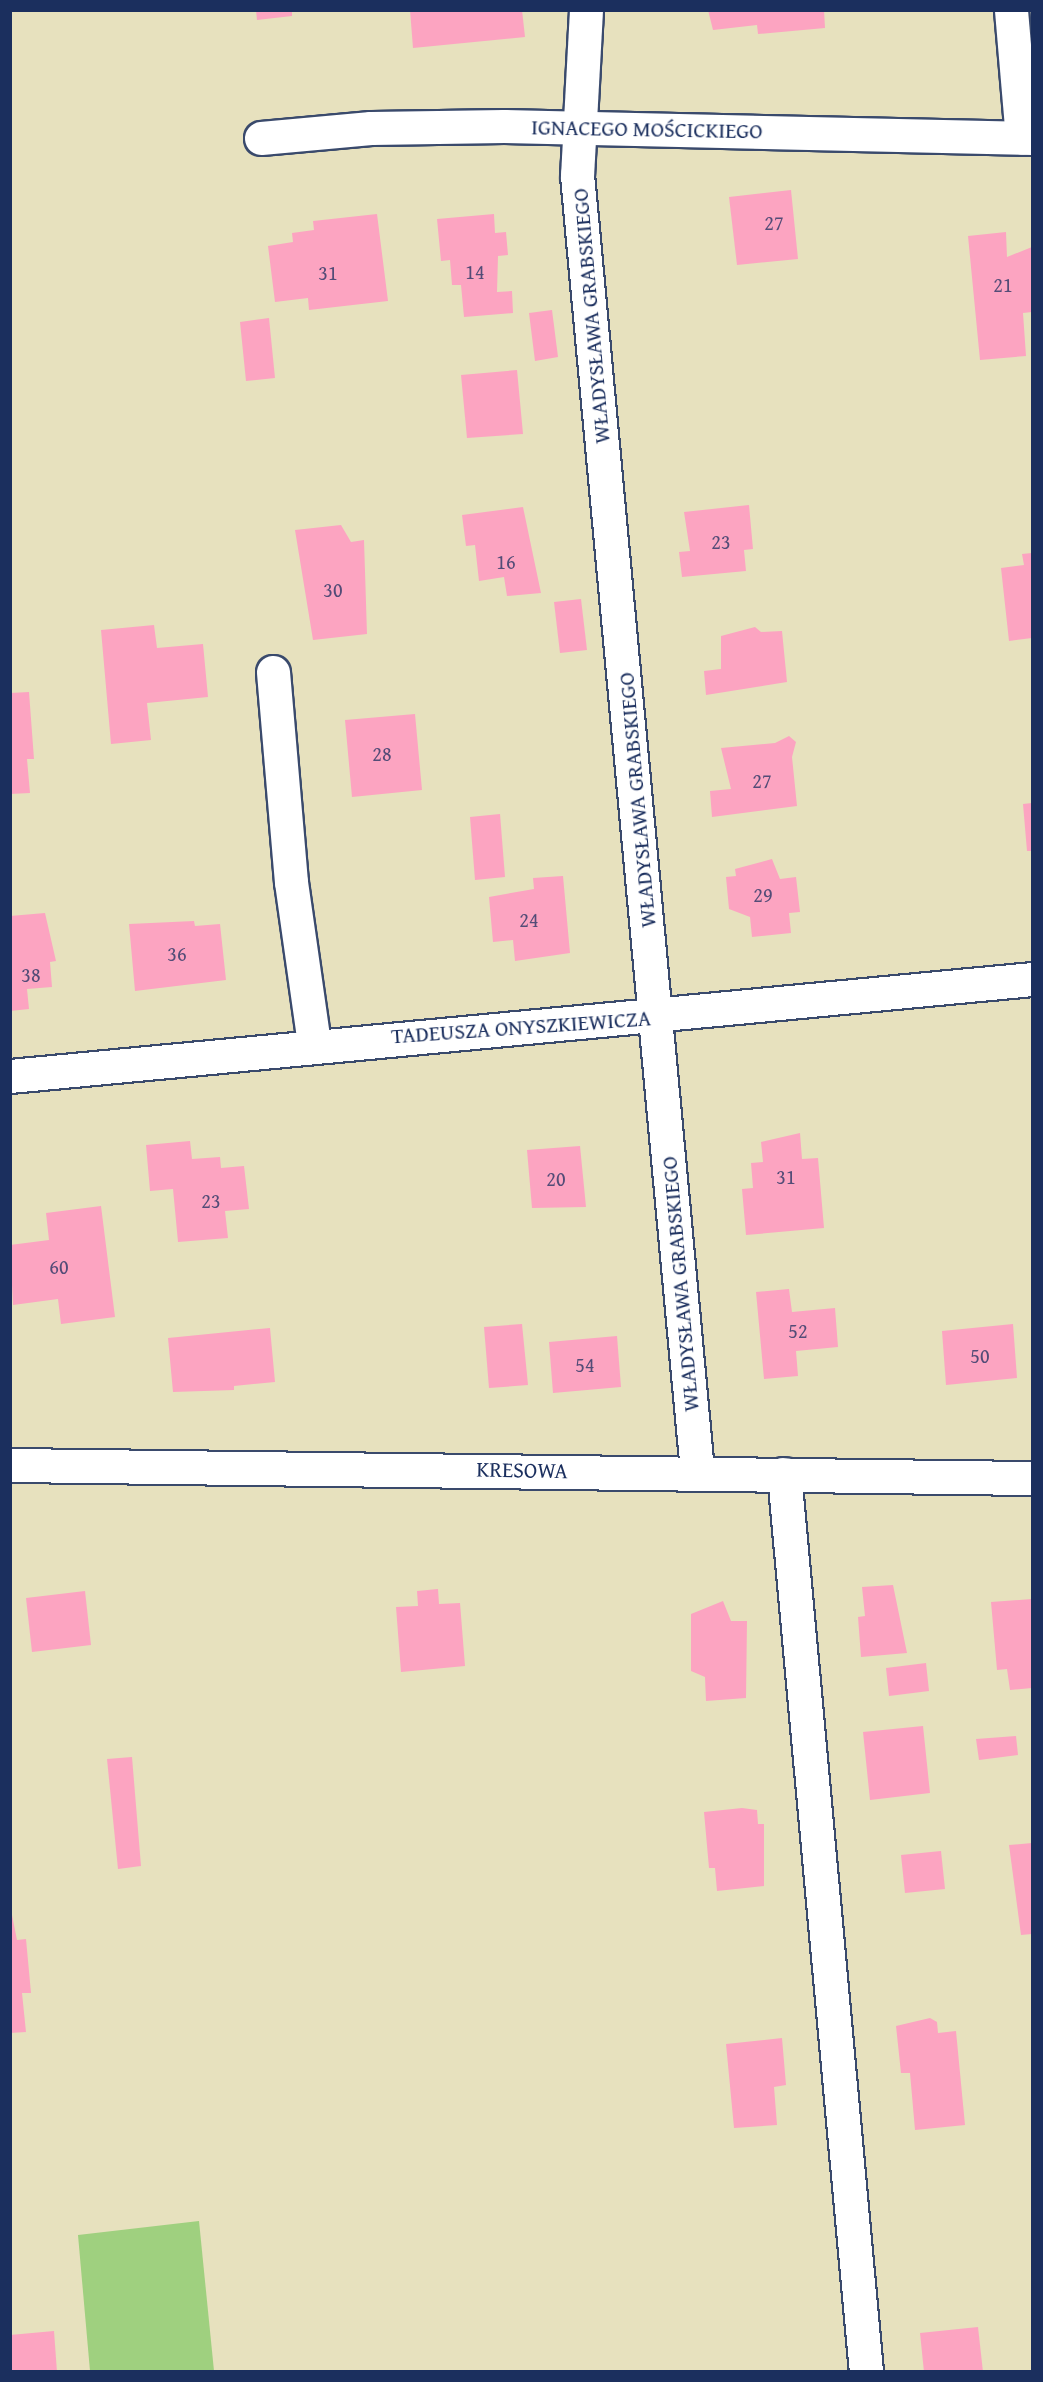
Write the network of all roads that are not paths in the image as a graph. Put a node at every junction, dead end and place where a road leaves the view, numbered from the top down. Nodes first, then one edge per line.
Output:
1 (586, 10) edge
2 (1011, 10) edge
3 (579, 128) junction
4 (261, 138) dead end
5 (1027, 138) edge
6 (273, 672) dead end
7 (1032, 979) edge
8 (657, 1017) junction
9 (314, 1043) junction
10 (10, 1076) edge
11 (10, 1465) edge
12 (697, 1472) junction
13 (784, 1474) junction
14 (1032, 1478) edge
15 (866, 2372) edge

1 - 3 street, WŁADYSŁAWA GRABSKIEGO
2 - 5 street
3 - 4 street, IGNACEGO MOŚCICKIEGO
3 - 5 street, IGNACEGO MOŚCICKIEGO
3 - 8 street, WŁADYSŁAWA GRABSKIEGO
6 - 9 street
7 - 8 street, TADEUSZA ONYSZKIEWICZA
8 - 9 street, TADEUSZA ONYSZKIEWICZA
8 - 12 street, WŁADYSŁAWA GRABSKIEGO
9 - 10 street, TADEUSZA ONYSZKIEWICZA
11 - 12 street, KRESOWA
12 - 13 street, KRESOWA
13 - 14 street, KRESOWA
13 - 15 street

